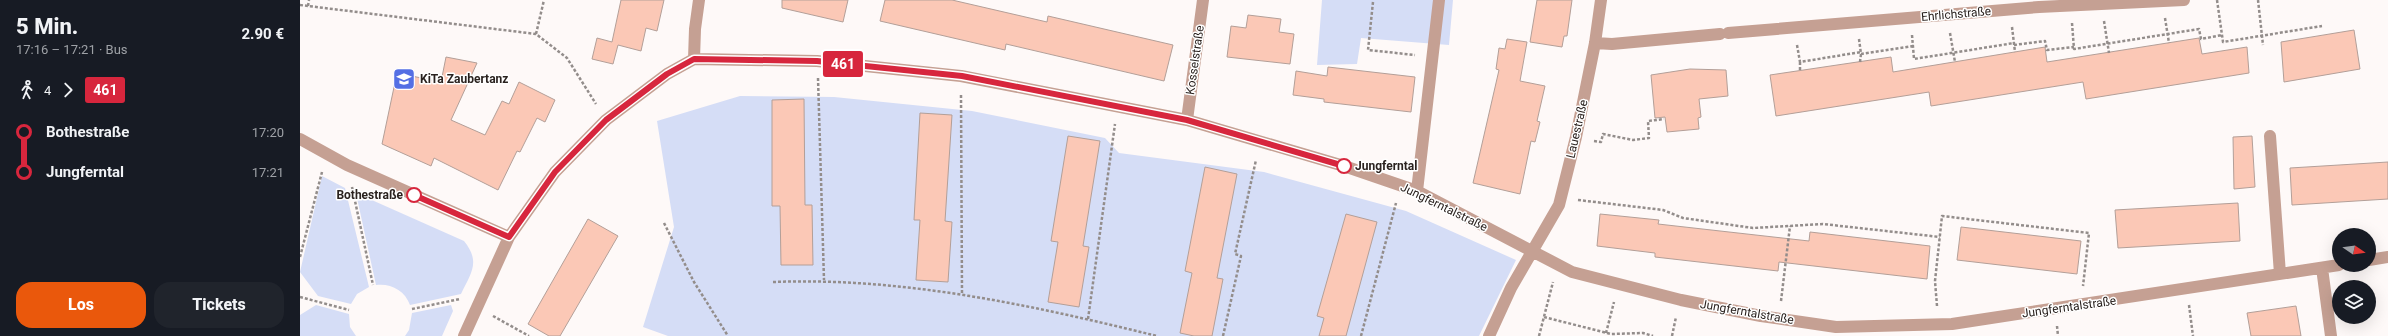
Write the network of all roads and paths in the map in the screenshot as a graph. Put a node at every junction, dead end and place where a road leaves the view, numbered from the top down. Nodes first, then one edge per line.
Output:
1 (309, 0) edge
2 (544, 0) edge
3 (699, 0) edge
4 (1203, 0) edge
5 (1439, 0) edge
6 (1601, 0) edge
7 (2184, 0) edge
8 (2217, 0) edge
9 (2258, 0) edge
10 (2163, 1) junction
11 (1374, 2) dead end
12 (2039, 4) edge
13 (2101, 4) junction
14 (300, 5) edge
15 (308, 6) junction
16 (2070, 6) junction
17 (2009, 10) junction
18 (1947, 15) junction
19 (1910, 18) junction
20 (1857, 22) junction
21 (2322, 26) dead end
22 (1795, 28) junction
23 (536, 34) junction
24 (2167, 34) junction
25 (2222, 35) junction
26 (2262, 36) junction
27 (1595, 42) junction
28 (2169, 43) dead end
29 (2014, 44) junction
30 (2108, 44) junction
31 (2263, 45) dead end
32 (1913, 46) junction
33 (2074, 46) junction
34 (2015, 52) dead end
35 (1861, 53) junction
36 (1954, 53) junction
37 (2109, 53) dead end
38 (1434, 57) junction
39 (694, 59) junction
40 (817, 61) junction
41 (1800, 62) junction
42 (1860, 62) dead end
43 (1955, 62) dead end
44 (1800, 71) dead end
45 (962, 76) junction
46 (1118, 106) junction
47 (1664, 119) dead end
48 (606, 120) junction
49 (1187, 120) junction
50 (2270, 136) dead end
51 (1576, 137) junction
52 (300, 139) edge
53 (1260, 140) junction
54 (326, 154) junction
55 (348, 165) junction
56 (1401, 185) junction
57 (1417, 191) junction
58 (1560, 197) junction
59 (664, 223) dead end
60 (1790, 226) junction
61 (509, 237) junction
62 (1940, 237) junction
63 (1532, 251) junction
64 (300, 257) edge
65 (2388, 257) edge
66 (2376, 259) edge
67 (1558, 265) junction
68 (2332, 266) edge
69 (2322, 268) junction
70 (2280, 274) junction
71 (824, 280) junction
72 (773, 282) dead end
73 (1619, 284) junction
74 (373, 285) dead end
75 (2187, 289) junction
76 (483, 294) junction
77 (962, 295) junction
78 (300, 297) edge
79 (2080, 306) junction
80 (476, 307) junction
81 (412, 309) dead end
82 (349, 310) dead end
83 (1544, 317) junction
84 (1088, 319) junction
85 (1779, 319) junction
86 (1938, 325) junction
87 (1673, 329) dead end
88 (1837, 332) edge
89 (1606, 333) junction
90 (464, 336) edge
91 (529, 336) edge
92 (728, 336) edge
93 (1157, 336) edge
94 (1223, 336) edge
95 (1361, 336) edge
96 (1489, 336) edge
97 (1539, 336) edge
98 (1653, 336) edge
99 (1672, 336) edge
100 (2193, 336) edge
101 (2331, 336) edge

1 - 15 path
2 - 23 path
3 - 39 street
4 - 49 street, Kosselstraße
5 - 38 street
6 - 27 street, Lauestraße
7 - 10 street, Ehrlichstraße
8 - 25 path
9 - 26 path
10 - 13 street, Ehrlichstraße
10 - 24 path
11 - 38 path
12 - 16 street, Ehrlichstraße
12 - 17 street, Ehrlichstraße
13 - 16 street, Ehrlichstraße
13 - 30 path
14 - 15 path
15 - 23 path
16 - 33 path
17 - 18 street, Ehrlichstraße
17 - 29 path
18 - 19 street, Ehrlichstraße
18 - 36 path
19 - 20 street, Ehrlichstraße
19 - 32 path
20 - 22 street, Ehrlichstraße
20 - 35 path
21 - 26 path
22 - 27 street, Ehrlichstraße
22 - 41 path
23 - 48 path
24 - 25 path
24 - 28 path
24 - 30 path
25 - 26 path
26 - 31 path
27 - 51 street, Lauestraße
29 - 33 path
29 - 34 path
29 - 36 path
30 - 33 path
30 - 37 path
32 - 35 path
32 - 36 path
35 - 41 path
35 - 42 path
36 - 43 path
38 - 57 street
39 - 40 street, Jungferntalstraße
39 - 48 street, Jungferntalstraße
40 - 45 street, Jungferntalstraße
40 - 71 path
41 - 44 path
45 - 46 street, Jungferntalstraße
45 - 77 path
46 - 49 street, Jungferntalstraße
46 - 84 path
47 - 51 path
48 - 61 street, Jungferntalstraße
49 - 53 street, Jungferntalstraße
50 - 70 street
51 - 58 street, Lauestraße
52 - 54 street
53 - 56 street, Jungferntalstraße
53 - 94 path
54 - 55 street
54 - 64 path
55 - 61 street
55 - 74 path
56 - 57 street, Jungferntalstraße
56 - 95 path
57 - 63 street, Jungferntalstraße
58 - 60 path
58 - 63 street, Lauestraße
59 - 92 path
60 - 62 path
60 - 85 path
61 - 76 street, Jungferntalstraße
62 - 79 path
62 - 86 path
63 - 67 street, Jungferntalstraße
63 - 96 street, Lauestraße
65 - 66 street
67 - 73 street, Jungferntalstraße
67 - 83 path
68 - 69 street, Jungferntalstraße
69 - 70 street, Jungferntalstraße
69 - 101 street
70 - 75 street, Jungferntalstraße
71 - 72 path
71 - 77 path
73 - 85 street, Jungferntalstraße
73 - 89 path
75 - 79 street, Jungferntalstraße
75 - 100 path
76 - 80 street, Jungferntalstraße
76 - 81 path
77 - 84 path
78 - 82 path
79 - 86 street, Jungferntalstraße
80 - 90 street, Jungferntalstraße
80 - 91 path
83 - 89 path
83 - 97 path
84 - 93 path
85 - 88 street, Jungferntalstraße
86 - 88 street, Jungferntalstraße
87 - 99 path
89 - 98 path

